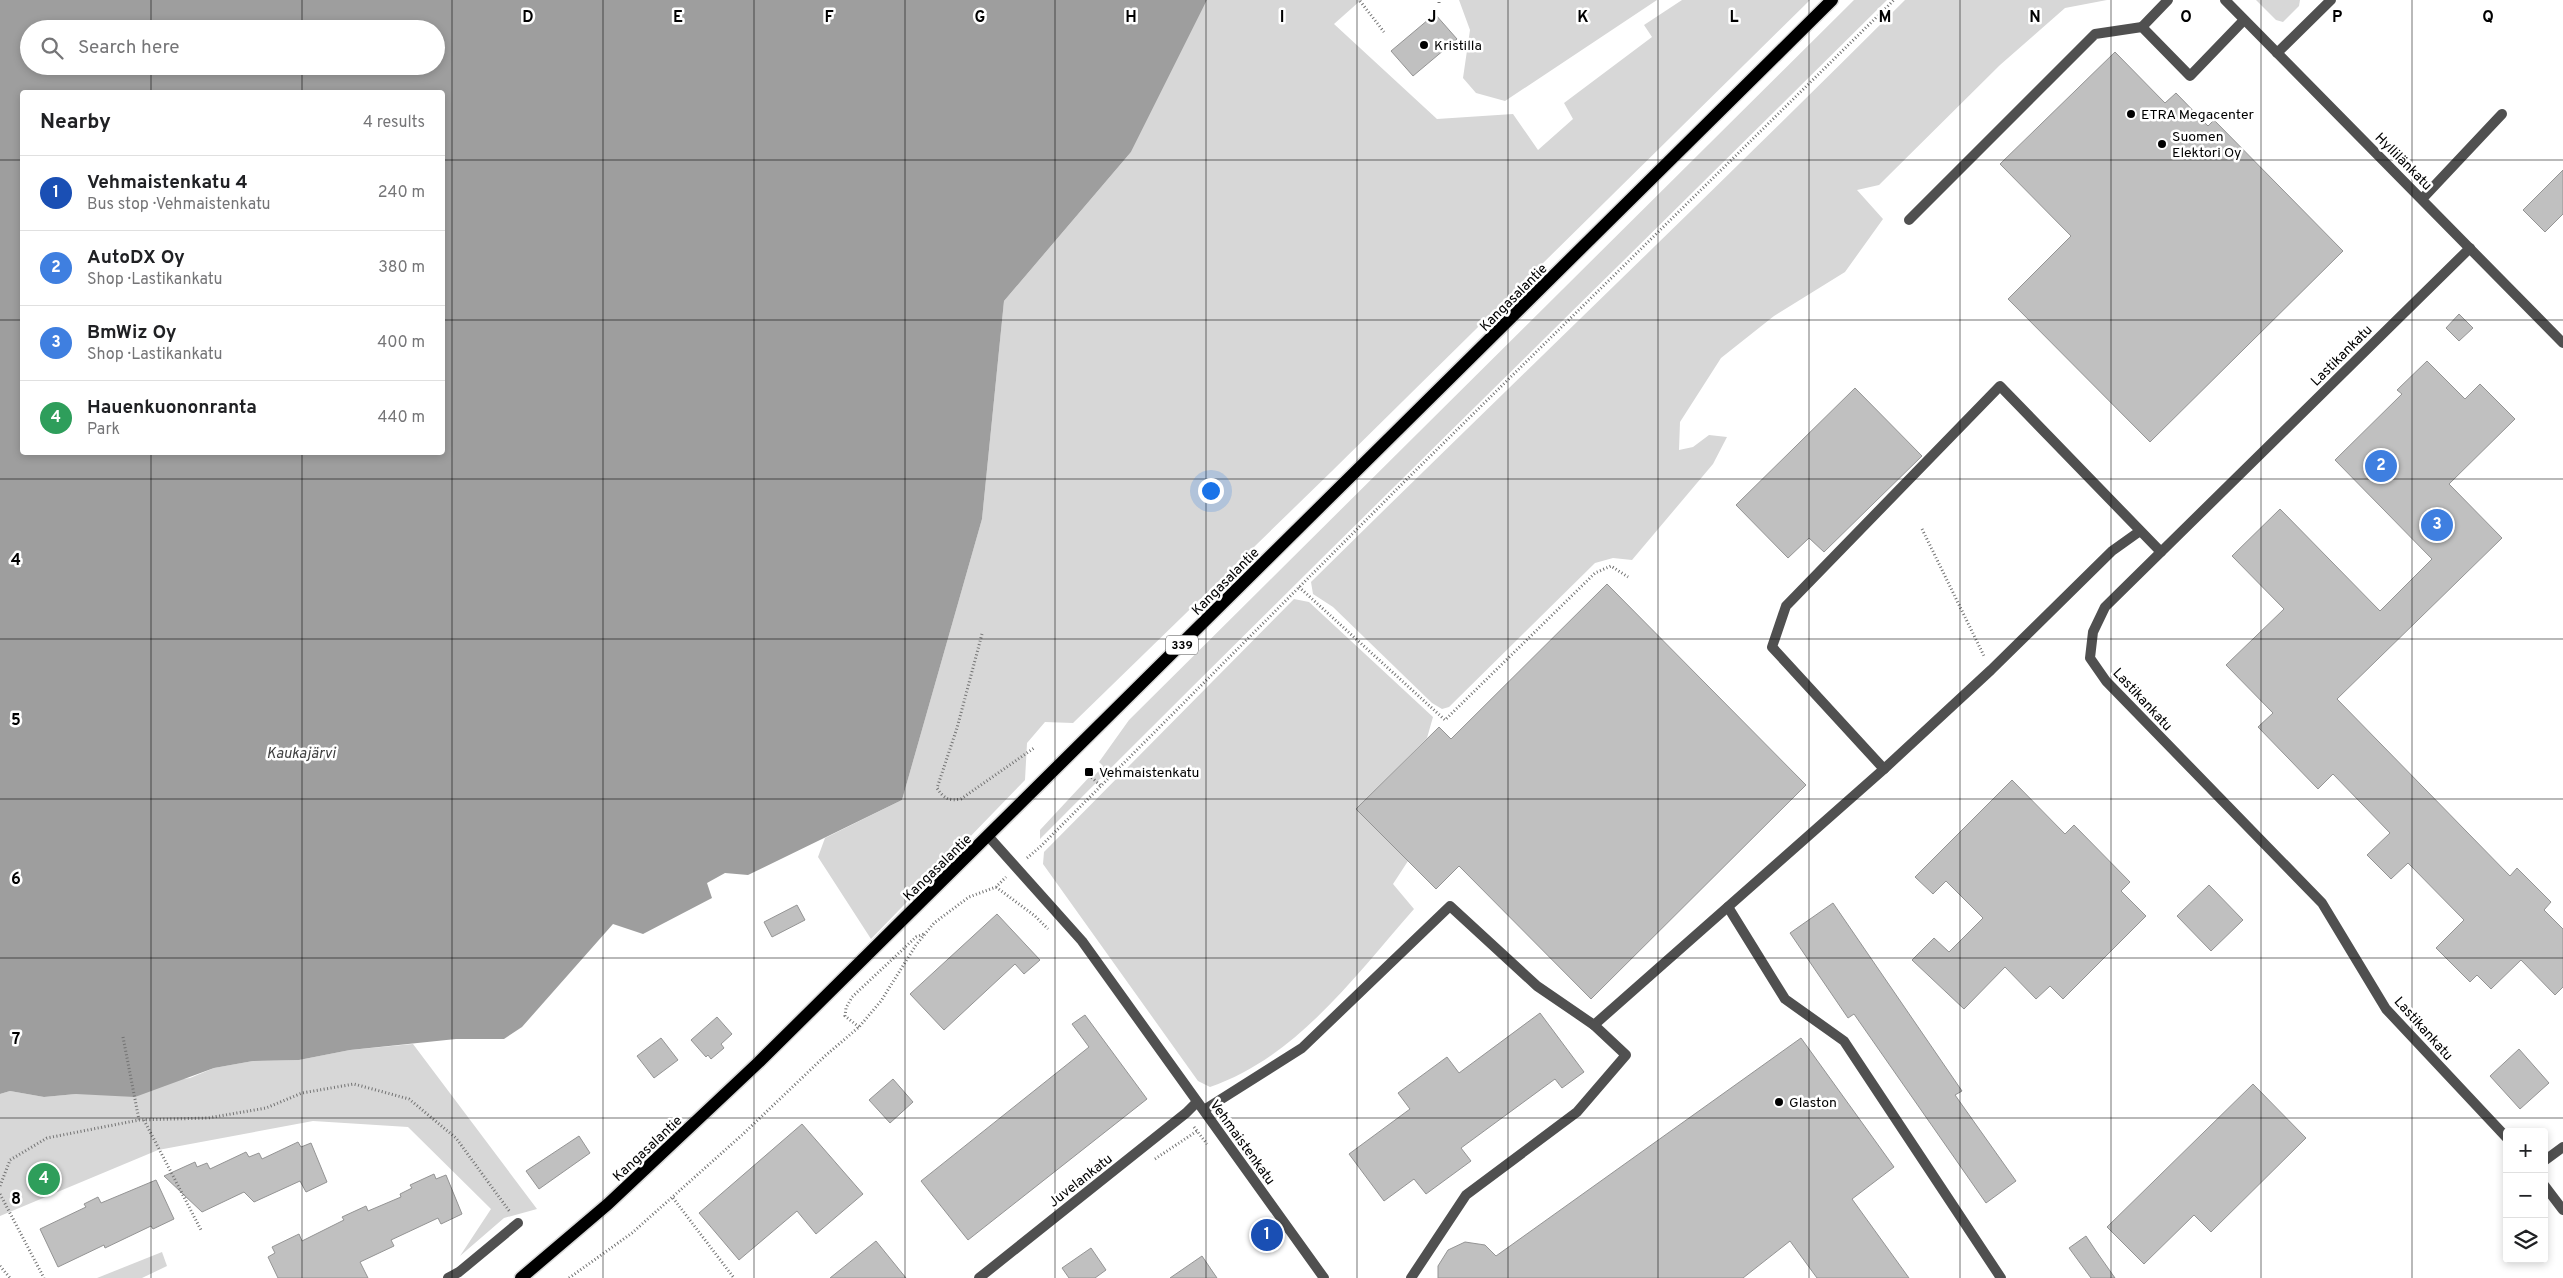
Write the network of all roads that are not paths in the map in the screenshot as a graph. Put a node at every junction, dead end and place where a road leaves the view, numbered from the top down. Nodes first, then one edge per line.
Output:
1 (1832, 0) edge
2 (2168, 0) edge
3 (2225, 0) edge
4 (2331, 0) edge
5 (2244, 20) junction
6 (2142, 27) junction
7 (2277, 53) junction
8 (2502, 114) dead end
9 (2422, 199) junction
10 (1909, 220) dead end
11 (2470, 248) junction
12 (2563, 343) edge
13 (2140, 531) junction
14 (2161, 552) junction
15 (1884, 769) junction
16 (989, 837) junction
17 (1728, 907) junction
18 (1594, 1025) junction
19 (1201, 1106) junction
20 (2503, 1134) edge
21 (2563, 1147) edge
22 (2548, 1158) edge
23 (2548, 1189) edge
24 (2563, 1210) edge
25 (518, 1223) road end
26 (448, 1278) edge
27 (521, 1278) edge
28 (979, 1278) edge
29 (1324, 1278) edge
30 (1410, 1278) edge
31 (2001, 1278) edge

1 - 16 main road, Kangasalantie / 339
2 - 6 street
3 - 5 street, Hyllilänkatu
4 - 7 street
5 - 6 street
5 - 7 street, Hyllilänkatu
6 - 10 street
7 - 9 street, Hyllilänkatu
8 - 9 street
9 - 11 street, Hyllilänkatu
11 - 12 street, Hyllilänkatu
11 - 14 street, Lastikankatu
13 - 14 street
13 - 15 street
13 - 15 street
14 - 20 street, Lastikankatu
15 - 17 street
16 - 19 street, Vehmaistenkatu
16 - 27 main road, Kangasalantie / 339
17 - 18 street
17 - 31 street
18 - 19 street, Juvelankatu
18 - 30 street
19 - 28 street, Juvelankatu
19 - 29 street, Vehmaistenkatu
21 - 22 street
23 - 24 street
25 - 26 street

